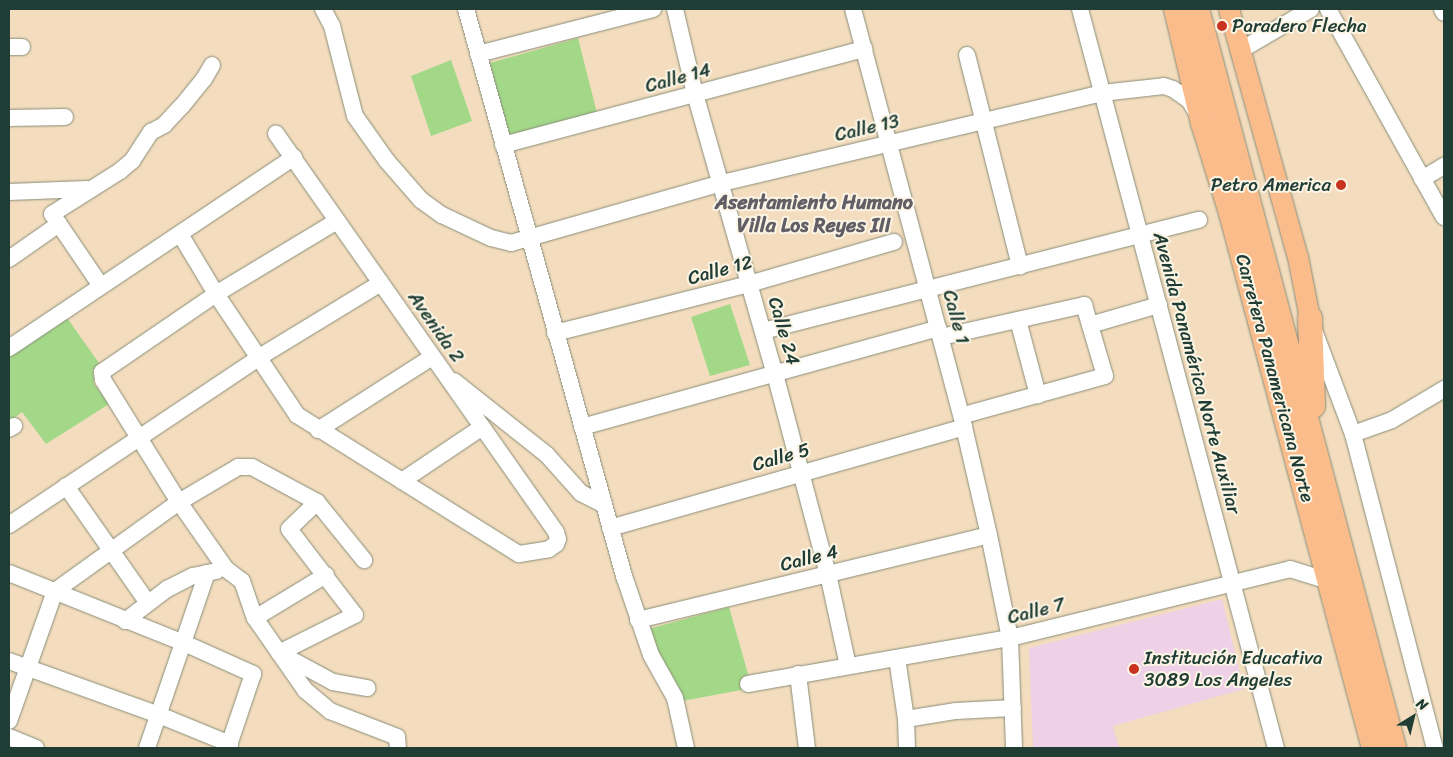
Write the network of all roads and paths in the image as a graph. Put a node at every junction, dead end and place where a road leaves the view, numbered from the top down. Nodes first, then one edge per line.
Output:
1 (323, 9) edge
2 (466, 9) edge
3 (653, 9) edge
4 (675, 9) edge
5 (853, 9) edge
6 (1080, 9) edge
7 (1176, 9) edge
8 (1197, 9) edge
9 (1229, 9) edge
10 (1312, 9) edge
11 (1328, 9) edge
12 (1442, 9) edge
13 (1444, 13) edge
14 (864, 49) junction
15 (1241, 50) junction
16 (478, 54) junction
17 (967, 55) dead end
18 (212, 65) dead end
19 (1102, 93) junction
20 (695, 94) junction
21 (65, 117) dead end
22 (9, 118) edge
23 (984, 121) junction
24 (1203, 123) junction
25 (276, 134) dead end
26 (889, 143) junction
27 (503, 146) junction
28 (294, 157) junction
29 (1444, 166) edge
30 (1422, 179) junction
31 (722, 183) junction
32 (89, 189) junction
33 (9, 192) edge
34 (1444, 218) edge
35 (1200, 220) dead end
36 (337, 221) junction
37 (59, 224) junction
38 (180, 234) junction
39 (1140, 235) junction
40 (529, 239) junction
41 (894, 242) dead end
42 (9, 259) edge
43 (1020, 266) junction
44 (381, 283) junction
45 (749, 284) junction
46 (101, 286) junction
47 (928, 289) junction
48 (216, 294) junction
49 (1159, 306) junction
50 (1310, 318) junction
51 (1018, 320) junction
52 (1090, 324) junction
53 (763, 331) junction
54 (556, 333) junction
55 (940, 333) junction
56 (9, 348) edge
57 (258, 358) junction
58 (436, 363) junction
59 (775, 374) junction
60 (1444, 388) edge
61 (1038, 395) junction
62 (963, 422) junction
63 (582, 427) junction
64 (481, 428) junction
65 (318, 430) junction
66 (1353, 434) junction
67 (140, 436) junction
68 (1314, 448) junction
69 (800, 472) junction
70 (402, 481) junction
71 (66, 486) junction
72 (179, 502) junction
73 (317, 502) junction
74 (603, 504) junction
75 (9, 525) edge
76 (610, 528) junction
77 (989, 535) junction
78 (112, 551) junction
79 (364, 560) dead end
80 (226, 569) junction
81 (9, 573) edge
82 (207, 573) junction
83 (326, 574) junction
84 (828, 574) junction
85 (1329, 581) junction
86 (1232, 583) junction
87 (55, 591) junction
88 (148, 603) junction
89 (255, 618) junction
90 (125, 620) junction
91 (638, 620) junction
92 (1010, 638) junction
93 (184, 643) junction
94 (279, 652) junction
95 (896, 658) junction
96 (9, 660) edge
97 (848, 666) junction
98 (28, 668) junction
99 (798, 674) junction
100 (748, 684) dead end
101 (366, 688) dead end
102 (1013, 708) junction
103 (159, 715) junction
104 (906, 719) junction
105 (9, 721) edge
106 (9, 737) edge
107 (229, 746) edge
108 (36, 748) edge
109 (146, 748) edge
110 (398, 748) edge
111 (686, 748) edge
112 (807, 748) edge
113 (907, 748) edge
114 (1014, 748) edge
115 (1276, 748) edge
116 (1374, 748) edge
117 (1394, 748) edge
118 (1435, 748) edge

1 - 40 street, Calle 13
2 - 16 street
3 - 16 street
4 - 20 street, Calle 24
5 - 14 street, Calle 1
6 - 19 street, Avenida Panamérica Norte Auxiliar
7 - 24 highway, Carretera Panamericana Norte
8 - 68 highway, Carretera Panamericana Norte
9 - 15 main road
10 - 15 street
11 - 30 street
12 - 13 street
14 - 20 street, Calle 14
14 - 26 street, Calle 1
15 - 50 main road
16 - 27 street
17 - 23 street
18 - 32 street
19 - 23 street, Calle 13
19 - 24 street, Calle 13
19 - 39 street, Avenida Panamérica Norte Auxiliar
20 - 27 street, Calle 14
20 - 31 street, Calle 24
21 - 22 street
23 - 26 street, Calle 13
23 - 43 street
24 - 85 highway, Carretera Panamericana Norte
25 - 28 street, Avenida 2
26 - 31 street, Calle 13
26 - 47 street, Calle 1
27 - 40 street
28 - 36 street, Avenida 2
28 - 38 street
29 - 30 street
30 - 34 street
31 - 40 street, Calle 13
31 - 45 street, Calle 24
32 - 33 street
32 - 37 street
35 - 39 street
36 - 44 street, Avenida 2
36 - 48 street
37 - 42 street
37 - 46 street
38 - 46 street
38 - 48 street
39 - 43 street
39 - 49 street, Avenida Panamérica Norte Auxiliar
40 - 54 street
41 - 45 street, Calle 12
43 - 47 street
44 - 57 street
44 - 58 street, Avenida 2
45 - 53 street, Calle 24
45 - 54 street, Calle 12
46 - 56 street
47 - 53 street
47 - 55 street, Calle 1
48 - 57 street
48 - 67 street
49 - 52 street
49 - 86 street, Avenida Panamérica Norte Auxiliar
50 - 66 street
50 - 68 highway
51 - 52 street
51 - 55 street
51 - 61 street
52 - 61 street, Calle 5
53 - 59 street, Calle 24
54 - 63 street
55 - 59 street
55 - 62 street, Calle 1
57 - 65 street
57 - 67 street
58 - 64 street, Avenida 2
58 - 65 street
58 - 74 street
59 - 63 street
59 - 69 street, Calle 24
60 - 66 street
61 - 62 street, Calle 5
62 - 69 street, Calle 5
62 - 77 street, Calle 1
63 - 74 street
64 - 70 street
64 - 70 street, Avenida 2
65 - 70 street
66 - 118 street
67 - 71 street
67 - 72 street
68 - 117 highway, Carretera Panamericana Norte
69 - 76 street, Calle 5
69 - 84 street, Calle 24
71 - 75 street
71 - 78 street
72 - 73 street
72 - 78 street
72 - 80 street
73 - 79 street
73 - 83 street
74 - 76 street
76 - 91 street
77 - 84 street, Calle 4
77 - 92 street, Calle 1
78 - 87 street
78 - 88 street
80 - 82 street
80 - 89 street
81 - 87 street
82 - 88 street
82 - 93 street
83 - 89 street
83 - 94 street
84 - 91 street, Calle 4
84 - 97 street, Calle 24
85 - 86 street, Calle 7
85 - 116 highway, Carretera Panamericana Norte
86 - 92 street, Calle 7
86 - 115 street, Avenida Panamérica Norte Auxiliar
87 - 90 street
87 - 98 street
88 - 90 street
89 - 94 street
90 - 93 street
91 - 111 street
92 - 95 street, Calle 7
92 - 102 street, Calle 1
93 - 103 street
93 - 107 street
94 - 101 street
94 - 110 street
95 - 97 street, Calle 7
95 - 104 street
96 - 98 street
97 - 99 street, Calle 7
98 - 103 street
98 - 105 street
99 - 100 street, Calle 7
99 - 112 street
102 - 104 street
102 - 114 street, Calle 1
103 - 107 street
103 - 109 street
104 - 113 street
106 - 108 street

